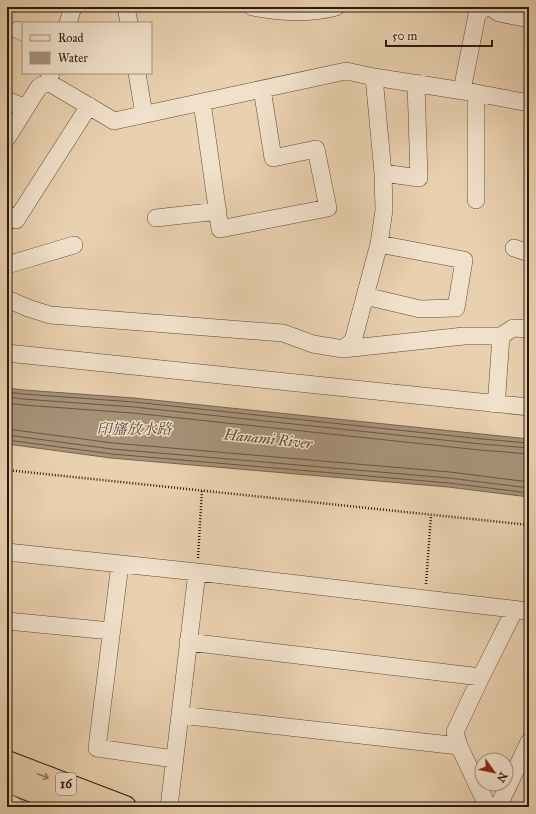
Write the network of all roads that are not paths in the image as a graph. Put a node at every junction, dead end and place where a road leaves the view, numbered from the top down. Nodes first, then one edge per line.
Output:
1 (73, 7) edge
2 (126, 7) edge
3 (252, 7) edge
4 (336, 7) edge
5 (485, 7) edge
6 (490, 7) edge
7 (529, 19) edge
8 (68, 22) edge
9 (129, 22) edge
10 (137, 74) edge
11 (50, 77) edge
12 (374, 77) junction
13 (416, 83) junction
14 (262, 89) junction
15 (469, 92) junction
16 (7, 100) edge
17 (202, 102) junction
18 (529, 103) edge
19 (89, 106) junction
20 (26, 108) junction
21 (144, 114) junction
22 (7, 138) edge
23 (383, 173) junction
24 (476, 200) dead end
25 (218, 211) junction
26 (7, 214) edge
27 (156, 218) dead end
28 (379, 244) junction
29 (74, 245) dead end
30 (7, 264) edge
31 (365, 296) junction
32 (7, 299) edge
33 (529, 330) edge
34 (501, 336) junction
35 (343, 349) junction
36 (7, 353) edge
37 (494, 404) junction
38 (529, 407) edge
39 (7, 552) edge
40 (120, 564) junction
41 (197, 572) junction
42 (522, 610) edge
43 (7, 621) edge
44 (112, 631) junction
45 (188, 642) junction
46 (481, 677) junction
47 (180, 715) junction
48 (529, 742) edge
49 (459, 746) junction
50 (174, 759) junction
51 (7, 762) edge
52 (7, 781) edge
53 (7, 802) edge
54 (16, 807) edge
55 (74, 807) edge
56 (125, 807) edge
57 (168, 807) edge
58 (488, 807) edge
59 (498, 807) edge

1 - 8 street
2 - 9 street
3 - 4 street
5 - 15 street
6 - 7 street
10 - 21 street
11 - 19 street
11 - 20 street
12 - 13 street
12 - 14 street
12 - 23 street
13 - 15 street
13 - 23 street
14 - 17 street
14 - 25 street
15 - 18 street
15 - 24 street
16 - 20 street
17 - 21 street
17 - 25 street
19 - 21 street
19 - 26 street
20 - 22 street
23 - 28 street
25 - 27 street
28 - 31 street
28 - 31 street
29 - 30 street
31 - 35 street
32 - 35 street
33 - 34 street
34 - 35 street
34 - 37 street
36 - 37 street
37 - 38 street
39 - 40 street
40 - 41 street
40 - 44 street
41 - 42 street
41 - 45 street
42 - 46 street
43 - 44 street
44 - 50 street
45 - 46 street
45 - 47 street
46 - 49 street
47 - 49 street
47 - 50 street
48 - 59 street
49 - 58 street
50 - 57 street
51 -> 56 highway, 16
52 - 55 highway, 16
53 - 54 street

